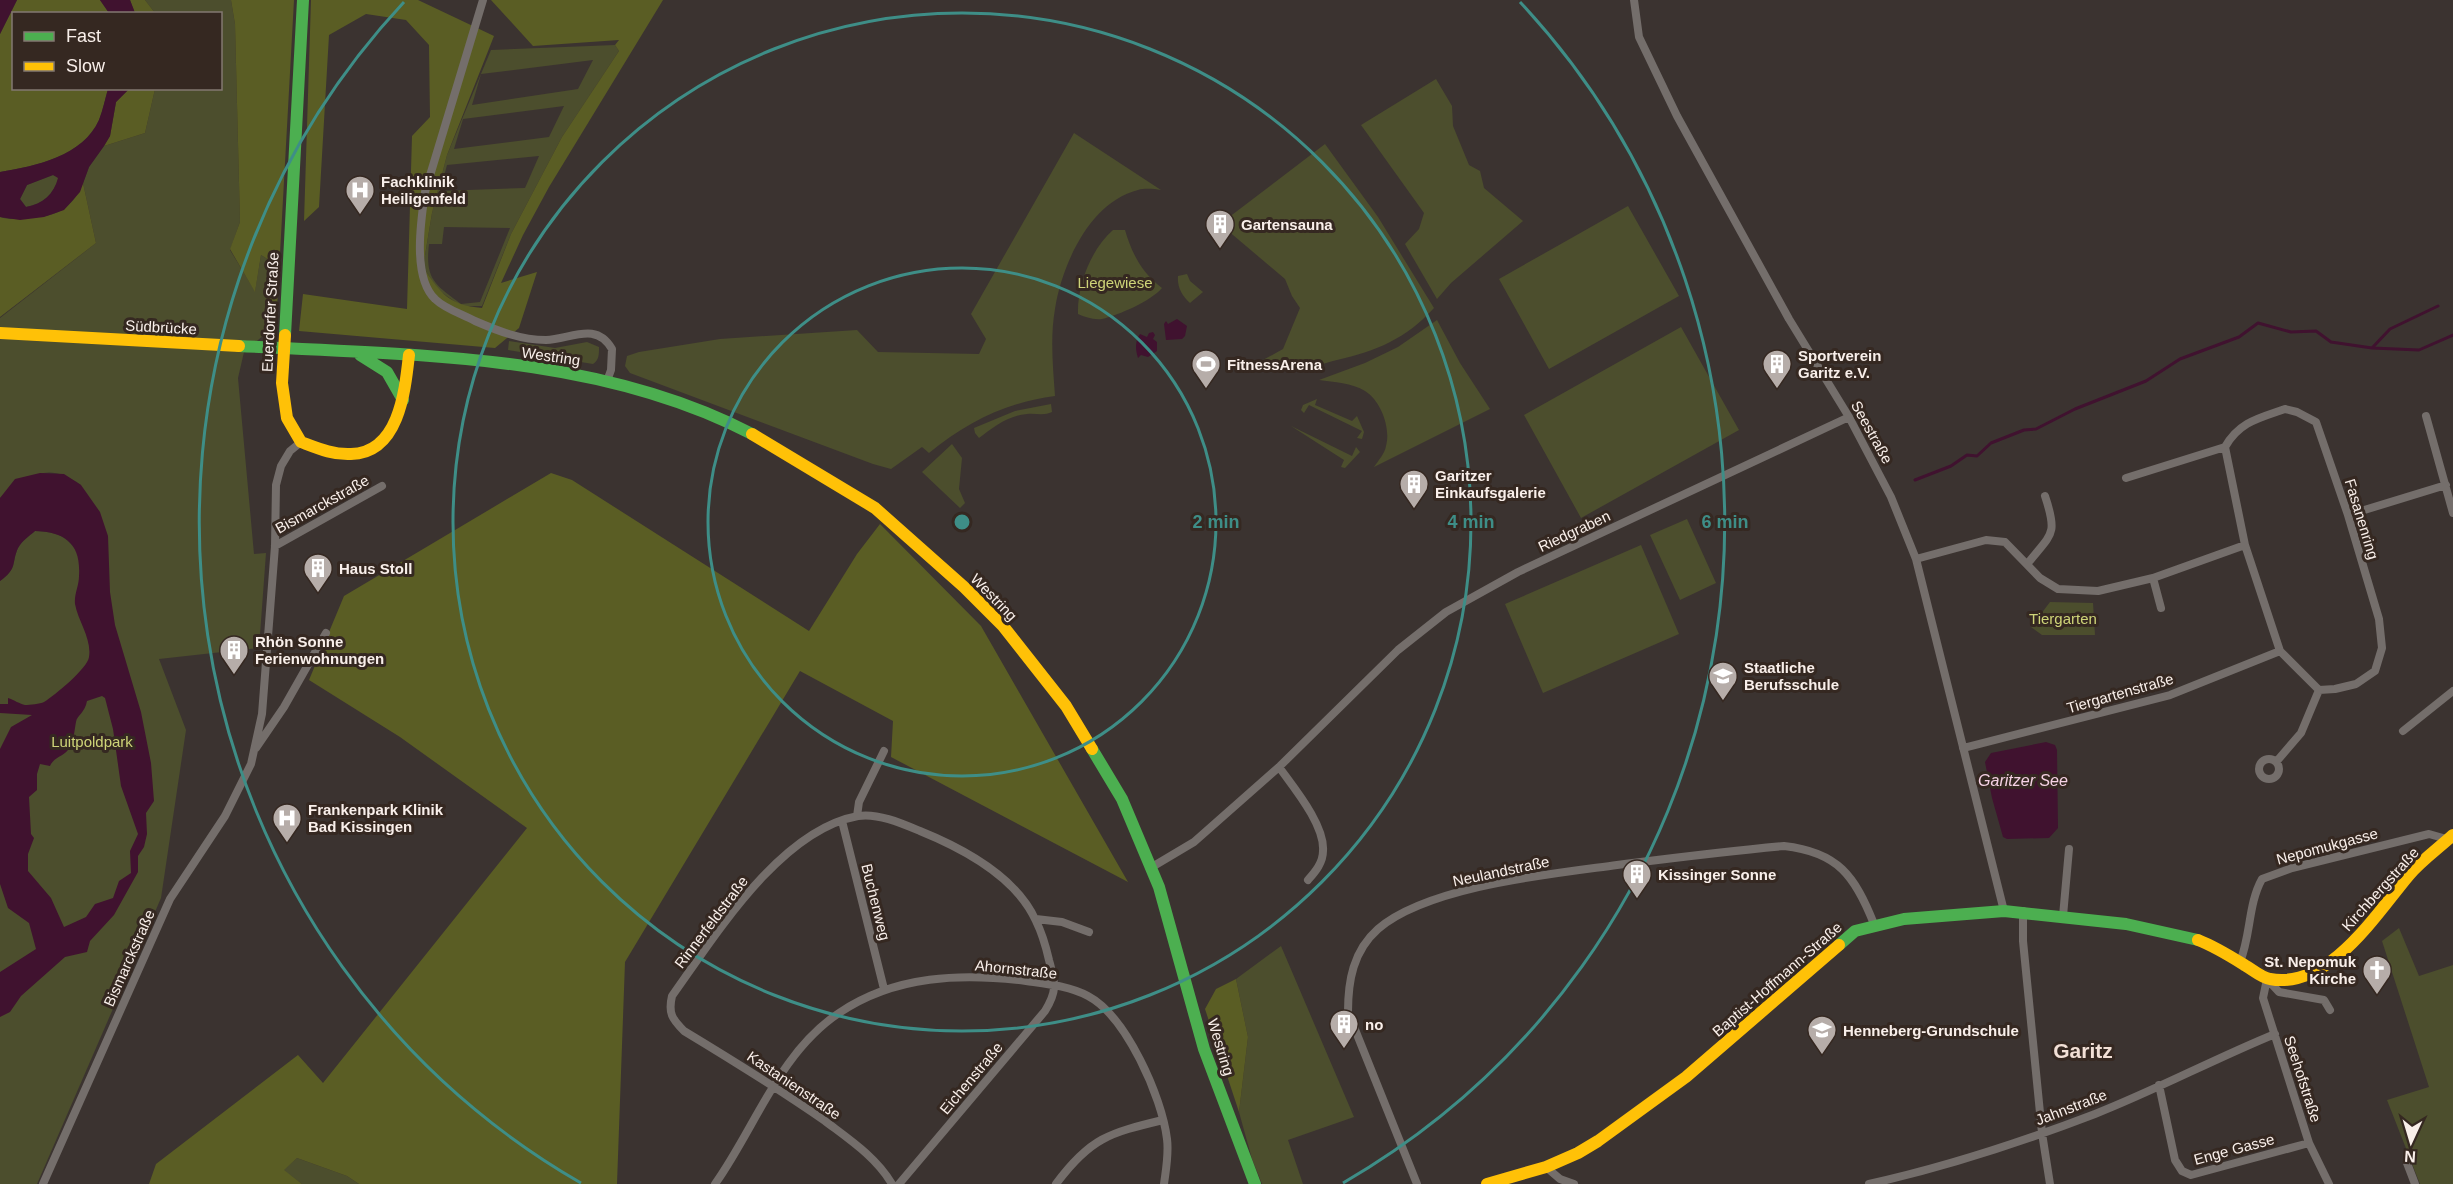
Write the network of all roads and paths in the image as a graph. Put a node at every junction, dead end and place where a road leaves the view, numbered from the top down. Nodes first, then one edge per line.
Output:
1 (303, 0) edge
2 (483, 0) edge
3 (1634, 0) edge
4 (0, 333) edge
5 (355, 352) junction
6 (408, 355) junction
7 (607, 381) junction
8 (403, 400) junction
9 (2426, 416) dead end
10 (1849, 417) junction
11 (301, 442) junction
12 (2225, 447) junction
13 (2126, 478) dead end
14 (2446, 485) junction
15 (382, 486) dead end
16 (2045, 496) dead end
17 (2453, 513) edge
18 (2348, 515) junction
19 (2245, 545) junction
20 (275, 546) junction
21 (1916, 559) junction
22 (2028, 563) junction
23 (2153, 578) junction
24 (2161, 608) dead end
25 (326, 633) dead end
26 (2280, 651) junction
27 (2319, 690) junction
28 (2453, 691) edge
29 (2403, 731) dead end
30 (1963, 748) junction
31 (255, 750) junction
32 (884, 751) dead end
33 (2276, 762) dead end
34 (1279, 767) junction
35 (858, 816) junction
36 (842, 821) junction
37 (2451, 838) edge
38 (2069, 849) dead end
39 (1152, 867) junction
40 (1308, 880) dead end
41 (2004, 911) junction
42 (2023, 912) junction
43 (2063, 916) junction
44 (1036, 919) junction
45 (1874, 924) junction
46 (1089, 932) dead end
47 (2240, 962) junction
48 (2266, 979) junction
49 (1056, 985) junction
50 (884, 989) junction
51 (2330, 1010) dead end
52 (672, 1019) joint
53 (2275, 1034) junction
54 (775, 1085) junction
55 (2159, 1085) junction
56 (1163, 1120) junction
57 (2042, 1133) junction
58 (2309, 1143) junction
59 (2407, 1162) dead end
60 (1546, 1167) junction
61 (43, 1184) edge
62 (715, 1184) edge
63 (892, 1184) edge
64 (899, 1184) edge
65 (1056, 1184) edge
66 (1164, 1184) edge
67 (1255, 1184) edge
68 (1417, 1184) edge
69 (1487, 1184) edge
70 (1574, 1184) edge
71 (1869, 1184) edge
72 (2050, 1184) edge
73 (2329, 1184) edge
74 (2415, 1184) edge

1 - 11 main road, Euerdorfer Straße
2 - 7 street
3 - 10 street, Seestraße
4 - 5 main road, Südbrücke
5 - 6 main road, Westring
5 - 8 main road
6 - 7 main road, Westring
6 - 8 main road
7 - 39 main road, Westring
8 - 11 main road
9 - 14 street
10 - 21 street, Seestraße
10 - 34 street, Riedgraben
11 - 20 street, Bismarckstraße
12 - 13 street
12 - 18 street, Fasanenring
12 - 19 street
14 - 17 street
14 - 18 street
15 - 20 street, Bismarckstraße
16 - 22 street
18 - 27 street, Fasanenring
19 - 23 street
19 - 26 street
20 - 31 street, Bismarckstraße
21 - 22 street
21 - 30 street, Seestraße
22 - 23 street
23 - 24 street
25 - 31 street, Bismarckstraße
26 - 27 street
26 - 30 street, Tiergartenstraße
27 - 33 street
28 - 29 street
30 - 41 street, Seestraße
31 - 61 street, Bismarckstraße
32 - 35 street
34 - 39 street, Riedgraben
34 - 40 street
35 - 36 street, Rinnerfeldstraße
35 - 44 street, Rinnerfeldstraße
36 - 50 street, Buchenweg
36 - 52 street, Rinnerfeldstraße
37 - 47 street, Nepomukgasse
37 - 48 main road, Kirchbergstraße
38 - 43 street
39 - 67 main road, Westring
41 - 42 main road, Baptist-Hoffmann-Straße
41 - 45 main road, Baptist-Hoffmann-Straße
42 - 43 main road, Baptist-Hoffmann-Straße
42 - 57 street
43 - 47 main road, Baptist-Hoffmann-Straße
44 - 46 street
44 - 49 street, Rinnerfeldstraße
45 - 60 main road, Baptist-Hoffmann-Straße
45 - 68 street, Neulandstraße
47 - 48 main road, Baptist-Hoffmann-Straße
48 - 51 street
48 - 53 street, Seehofstraße
49 - 50 street, Ahornstraße
49 - 56 street, Ahornstraße
49 - 64 street, Eichenstraße
50 - 54 street, Ahornstraße
52 - 54 street, Kastanienstraße
53 - 55 street, Jahnstraße
53 - 58 street, Seehofstraße
54 - 62 street, Ahornstraße
54 - 63 street, Kastanienstraße
55 - 57 street, Jahnstraße
55 - 58 street, Enge Gasse
56 - 65 street
56 - 66 street, Ahornstraße
57 - 71 street, Jahnstraße
57 - 72 street
58 - 73 street, Seehofstraße
59 - 74 street
60 - 69 main road, Baptist-Hoffmann-Straße
60 - 70 street

